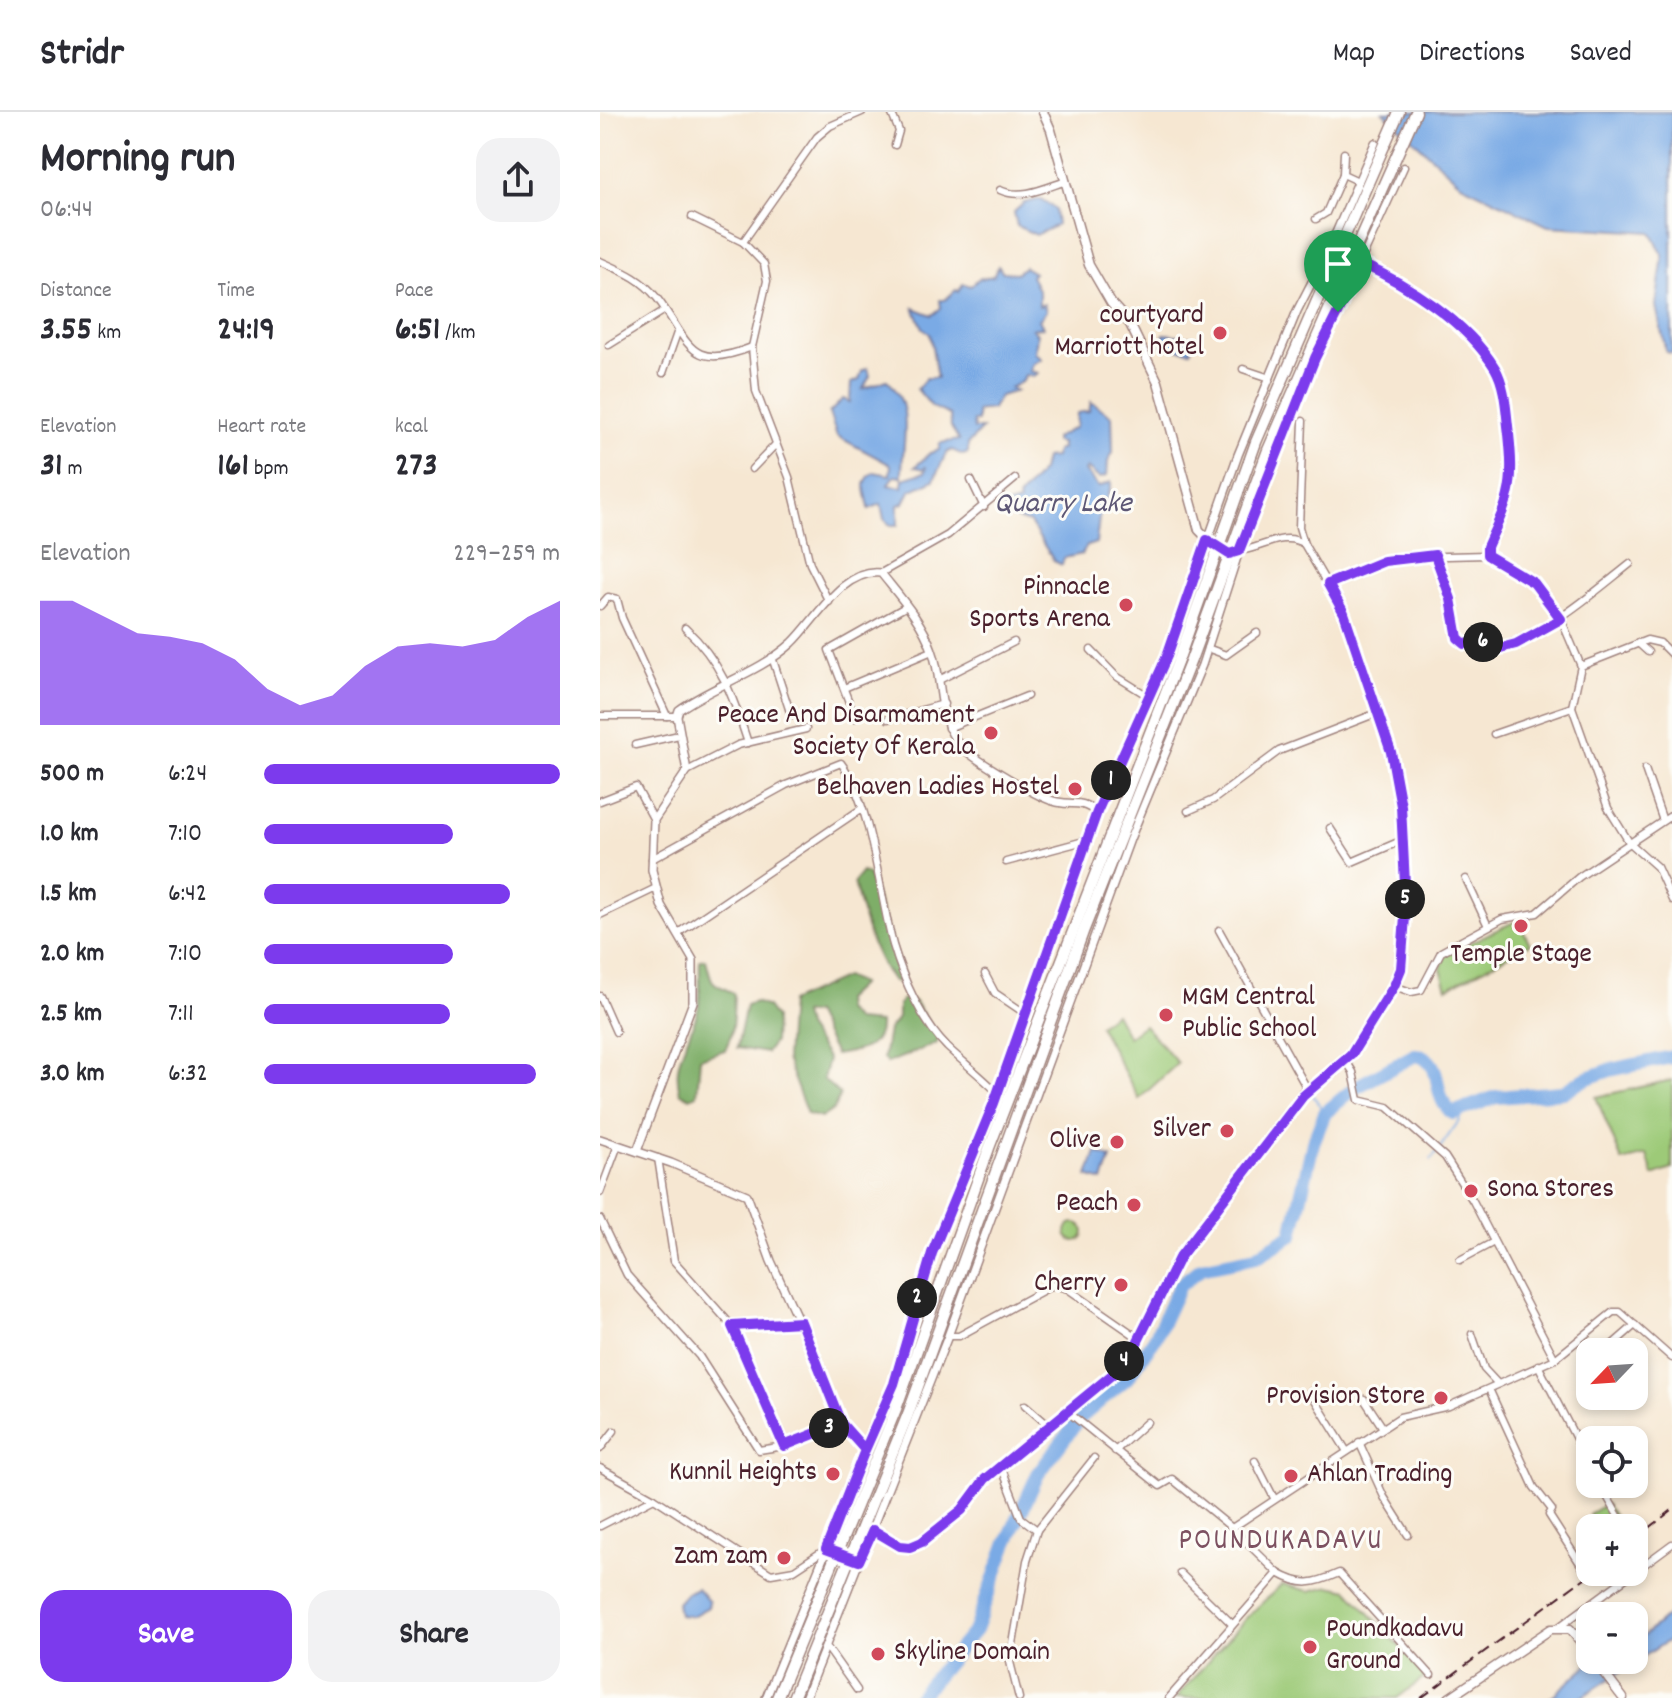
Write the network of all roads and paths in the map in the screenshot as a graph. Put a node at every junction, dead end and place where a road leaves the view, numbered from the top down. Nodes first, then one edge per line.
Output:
1 (862, 112) edge
2 (891, 112) edge
3 (1043, 112) edge
4 (1399, 112) edge
5 (1416, 112) edge
6 (1375, 143) dead end
7 (895, 145) dead end
8 (1344, 153) dead end
9 (1404, 167) dead end
10 (1343, 174) junction
11 (1066, 181) junction
12 (1358, 181) junction
13 (1000, 190) dead end
14 (692, 217) dead end
15 (1316, 219) dead end
16 (743, 242) junction
17 (1335, 252) junction
18 (1356, 259) junction
19 (600, 261) edge
20 (665, 310) junction
21 (677, 333) junction
22 (609, 345) dead end
23 (752, 347) junction
24 (1243, 369) dead end
25 (663, 373) dead end
26 (1270, 378) junction
27 (1303, 421) dead end
28 (776, 444) junction
29 (752, 469) dead end
30 (1015, 479) dead end
31 (971, 480) dead end
32 (984, 507) junction
33 (1207, 540) junction
34 (1304, 544) junction
35 (1217, 548) junction
36 (1234, 552) junction
37 (1435, 555) junction
38 (1487, 555) junction
39 (1630, 564) dead end
40 (881, 573) junction
41 (1328, 584) junction
42 (829, 602) junction
43 (600, 606) edge
44 (907, 606) junction
45 (1561, 619) junction
46 (685, 628) dead end
47 (1257, 633) dead end
48 (1014, 642) dead end
49 (1638, 643) junction
50 (1207, 648) junction
51 (1091, 650) dead end
52 (932, 651) junction
53 (1648, 652) dead end
54 (1672, 655) edge
55 (772, 657) junction
56 (1581, 666) junction
57 (939, 680) junction
58 (728, 683) junction
59 (844, 688) junction
60 (1027, 696) dead end
61 (1148, 696) junction
62 (944, 704) junction
63 (1572, 707) junction
64 (1377, 713) junction
65 (791, 715) dead end
66 (600, 716) edge
67 (667, 716) junction
68 (677, 716) junction
69 (855, 718) dead end
70 (888, 719) dead end
71 (948, 728) junction
72 (806, 729) dead end
73 (1494, 734) dead end
74 (679, 735) junction
75 (748, 743) junction
76 (635, 745) dead end
77 (1645, 769) dead end
78 (687, 771) junction
79 (600, 801) edge
80 (861, 809) junction
81 (1188, 811) dead end
82 (1097, 812) junction
83 (1672, 815) edge
84 (1662, 818) junction
85 (654, 820) junction
86 (1330, 828) dead end
87 (1088, 840) junction
88 (1403, 840) junction
89 (1629, 842) junction
90 (652, 859) junction
91 (1006, 862) dead end
92 (1466, 879) dead end
93 (654, 889) junction
94 (1672, 900) edge
95 (600, 915) edge
96 (1488, 926) junction
97 (1219, 930) dead end
98 (678, 933) junction
99 (985, 974) dead end
100 (1394, 986) junction
101 (600, 996) edge
102 (1026, 1014) junction
103 (616, 1032) dead end
104 (1346, 1061) junction
105 (997, 1092) junction
106 (1303, 1096) junction
107 (600, 1139) edge
108 (618, 1145) junction
109 (637, 1151) junction
110 (658, 1158) junction
111 (600, 1193) edge
112 (600, 1219) edge
113 (1492, 1243) junction
114 (1460, 1260) dead end
115 (801, 1322) junction
116 (1635, 1325) junction
117 (732, 1326) junction
118 (1472, 1334) dead end
119 (948, 1336) junction
120 (1620, 1338) edge
121 (1140, 1339) junction
122 (1672, 1358) edge
123 (1555, 1359) junction
124 (1538, 1365) junction
125 (1498, 1384) junction
126 (1489, 1389) junction
127 (1310, 1392) dead end
128 (1364, 1399) dead end
129 (1025, 1405) dead end
130 (1070, 1415) junction
131 (1147, 1422) dead end
132 (841, 1423) junction
133 (1048, 1425) junction
134 (1383, 1428) junction
135 (614, 1431) dead end
136 (1576, 1439) edge
137 (1359, 1442) junction
138 (784, 1446) junction
139 (600, 1449) edge
140 (865, 1450) junction
141 (1346, 1450) junction
142 (1115, 1451) junction
143 (1094, 1458) dead end
144 (1255, 1461) dead end
145 (1001, 1466) junction
146 (600, 1468) edge
147 (654, 1498) junction
148 (1274, 1498) junction
149 (600, 1526) edge
150 (1232, 1528) junction
151 (873, 1530) junction
152 (1037, 1530) junction
153 (1408, 1535) dead end
154 (1672, 1544) edge
155 (831, 1551) junction
156 (1576, 1557) edge
157 (854, 1559) junction
158 (1648, 1562) edge
159 (1180, 1573) dead end
160 (1278, 1573) junction
161 (1615, 1586) edge
162 (1232, 1624) junction
163 (1559, 1627) junction
164 (1576, 1636) edge
165 (826, 1646) junction
166 (1604, 1674) edge
167 (1431, 1675) dead end
168 (857, 1690) dead end
169 (766, 1698) edge
170 (777, 1698) edge
171 (793, 1698) edge
172 (805, 1698) edge
173 (1019, 1698) edge
174 (1169, 1698) edge
175 (1449, 1698) edge
176 (1623, 1698) edge

1 - 16 street
2 - 7 street
3 - 11 main road
4 - 17 highway
5 - 18 highway
6 - 12 street
8 - 10 street
9 - 18 street
10 - 12 street
10 - 15 street
11 - 13 street
11 - 33 main road
12 - 17 street
14 - 16 street
16 - 23 street
17 - 18 street
17 - 26 street
17 - 35 highway
18 - 36 street
18 - 36 highway, bridge
18 - 38 street
19 - 20 street
20 - 21 street
20 - 22 street
21 - 23 street
21 - 25 street
23 - 28 street
24 - 26 street
26 - 33 street
27 - 34 street
28 - 29 street
28 - 42 street
30 - 32 street
31 - 32 street
32 - 40 street
33 - 35 main road
33 - 61 street
34 - 36 street
34 - 41 street
35 - 36 main road
35 - 155 highway
36 - 50 street
36 - 157 highway
37 - 38 street
37 - 41 street
37 - 45 street
38 - 45 street
39 - 45 street
40 - 42 street
40 - 44 street
41 - 64 street
42 - 55 street
43 - 67 street
44 - 52 street
44 - 59 street
45 - 56 street
46 - 58 street
47 - 50 street
48 - 57 street
49 - 53 street
49 - 54 street
49 - 56 street
50 - 119 street
51 - 61 street
52 - 57 street
52 - 59 street
55 - 58 street
55 - 65 street
56 - 63 street
57 - 62 street
58 - 68 street
58 - 75 street
59 - 69 street
60 - 71 street
61 - 82 street
62 - 70 street
62 - 71 street
63 - 73 street
63 - 89 street
64 - 81 street
64 - 88 street
66 - 67 street
67 - 68 street
68 - 74 street
71 - 82 street
72 - 75 street
74 - 76 street
74 - 78 street
75 - 78 street
77 - 84 street
78 - 85 street
79 - 85 street
80 - 90 street
80 - 98 street
80 - 105 street
82 - 87 street
83 - 84 street
84 - 89 street
85 - 90 street
86 - 88 street
87 - 91 street
87 - 102 street
88 - 100 street
89 - 94 street
89 - 96 street
90 - 93 street
92 - 96 street
93 - 95 street
93 - 98 street
96 - 100 street
97 - 106 street
98 - 109 street
99 - 102 street
100 - 104 street
101 - 103 street
102 - 105 street
104 - 106 street
104 - 113 street
105 - 140 street
106 - 121 street
107 - 108 street
108 - 109 street
108 - 111 street
109 - 110 street
110 - 115 street
110 - 117 street
112 - 138 street
113 - 114 street
113 - 123 street
115 - 117 street
115 - 132 street
116 - 120 street
116 - 122 street
116 - 123 street
117 - 138 street
118 - 125 street
119 - 121 street
119 - 151 street
121 - 130 street
123 - 124 street
124 - 125 street
124 - 136 street
125 - 126 street
126 - 134 street
126 - 156 street
127 - 141 street
128 - 134 street
129 - 133 street
130 - 133 street
130 - 142 street
131 - 142 street
132 - 138 street
132 - 140 street
133 - 145 street
134 - 137 street
135 - 139 street
137 - 141 street
137 - 153 street
140 - 155 street
141 - 148 street
142 - 150 street
143 - 152 street
144 - 148 street
145 - 151 street
145 - 152 street
146 - 147 street
147 - 149 street
147 - 155 street
148 - 150 street
150 - 160 street
151 - 157 street
152 - 173 street
154 - 158 street
155 - 157 street
155 - 169 street
155 - 170 highway
157 - 165 street
157 - 171 highway
159 - 162 street
160 - 162 street
160 - 167 street
161 - 163 street
162 - 174 street
163 - 164 main road
163 - 175 main road
165 - 168 street
165 - 172 street
166 - 176 main road

